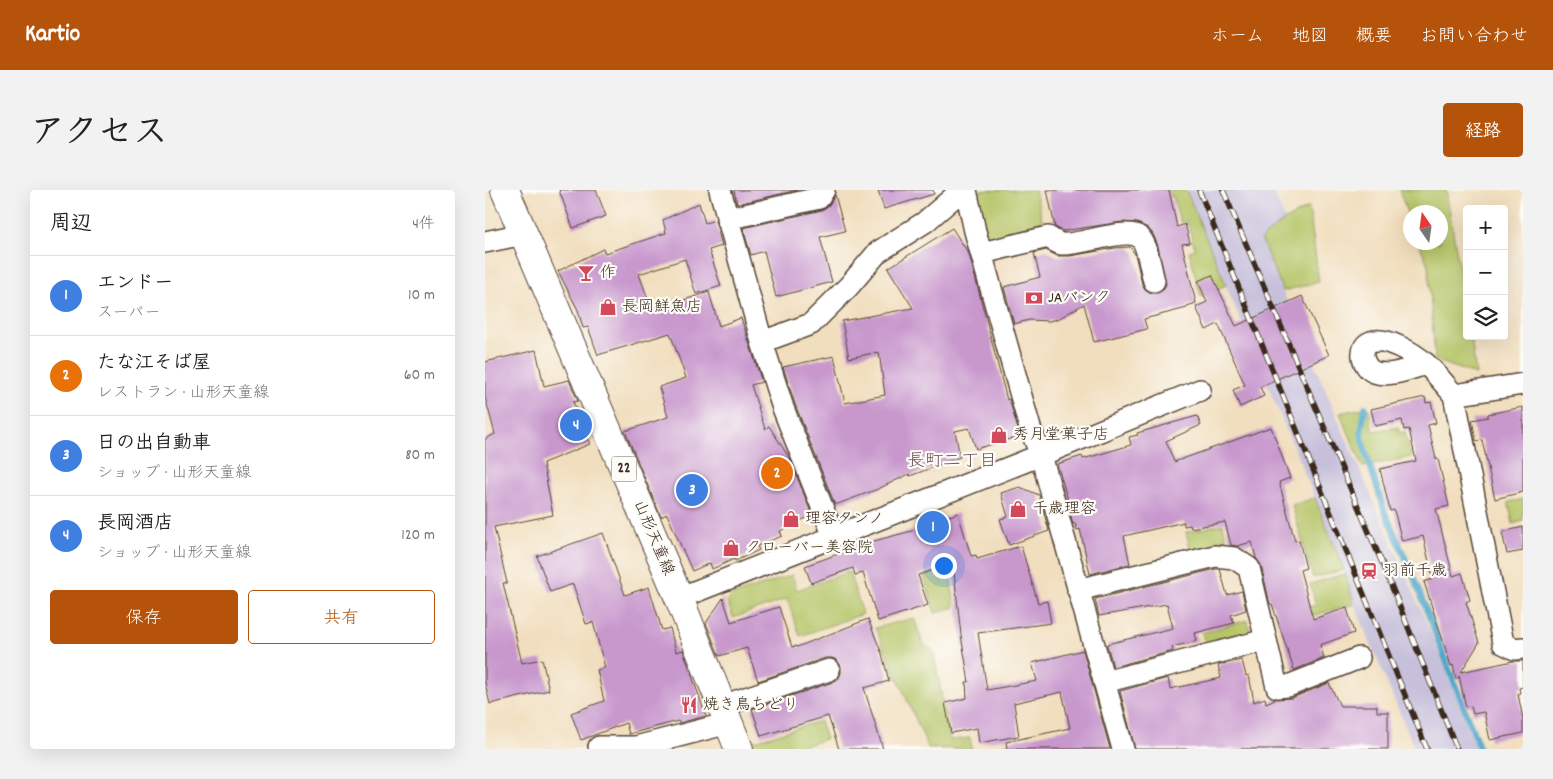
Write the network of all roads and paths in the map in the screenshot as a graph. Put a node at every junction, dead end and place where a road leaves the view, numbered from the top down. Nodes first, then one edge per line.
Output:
1 (505, 190) edge
2 (720, 190) edge
3 (824, 190) edge
4 (964, 190) edge
5 (727, 219) junction
6 (523, 234) junction
7 (485, 242) edge
8 (982, 253) junction
9 (1154, 281) dead end
10 (762, 342) junction
11 (1426, 364) dead end
12 (1523, 384) edge
13 (1199, 390) dead end
14 (1454, 395) junction
15 (1041, 455) junction
16 (834, 538) junction
17 (1078, 590) junction
18 (679, 598) junction
19 (1266, 640) junction
20 (1523, 648) edge
21 (1359, 658) dead end
22 (829, 670) dead end
23 (1104, 682) junction
24 (725, 715) junction
25 (599, 747) dead end
26 (739, 749) edge
27 (1123, 749) edge

1 - 6 main road, 山形天童線 / 22
2 - 5 street
3 - 5 street
4 - 8 street
4 - 10 street
5 - 10 street
6 - 7 street
6 - 18 main road, 山形天童線 / 22
8 - 9 street
8 - 15 street
10 - 16 street
11 - 14 street
12 - 14 street
13 - 15 street
14 - 20 street
15 - 16 street
15 - 17 street
16 - 18 street
17 - 19 street
17 - 23 street
18 - 24 main road, 山形天童線 / 22
19 - 21 street
19 - 23 street
22 - 24 street
23 - 27 street
24 - 25 street
24 - 26 main road, 山形天童線 / 22

